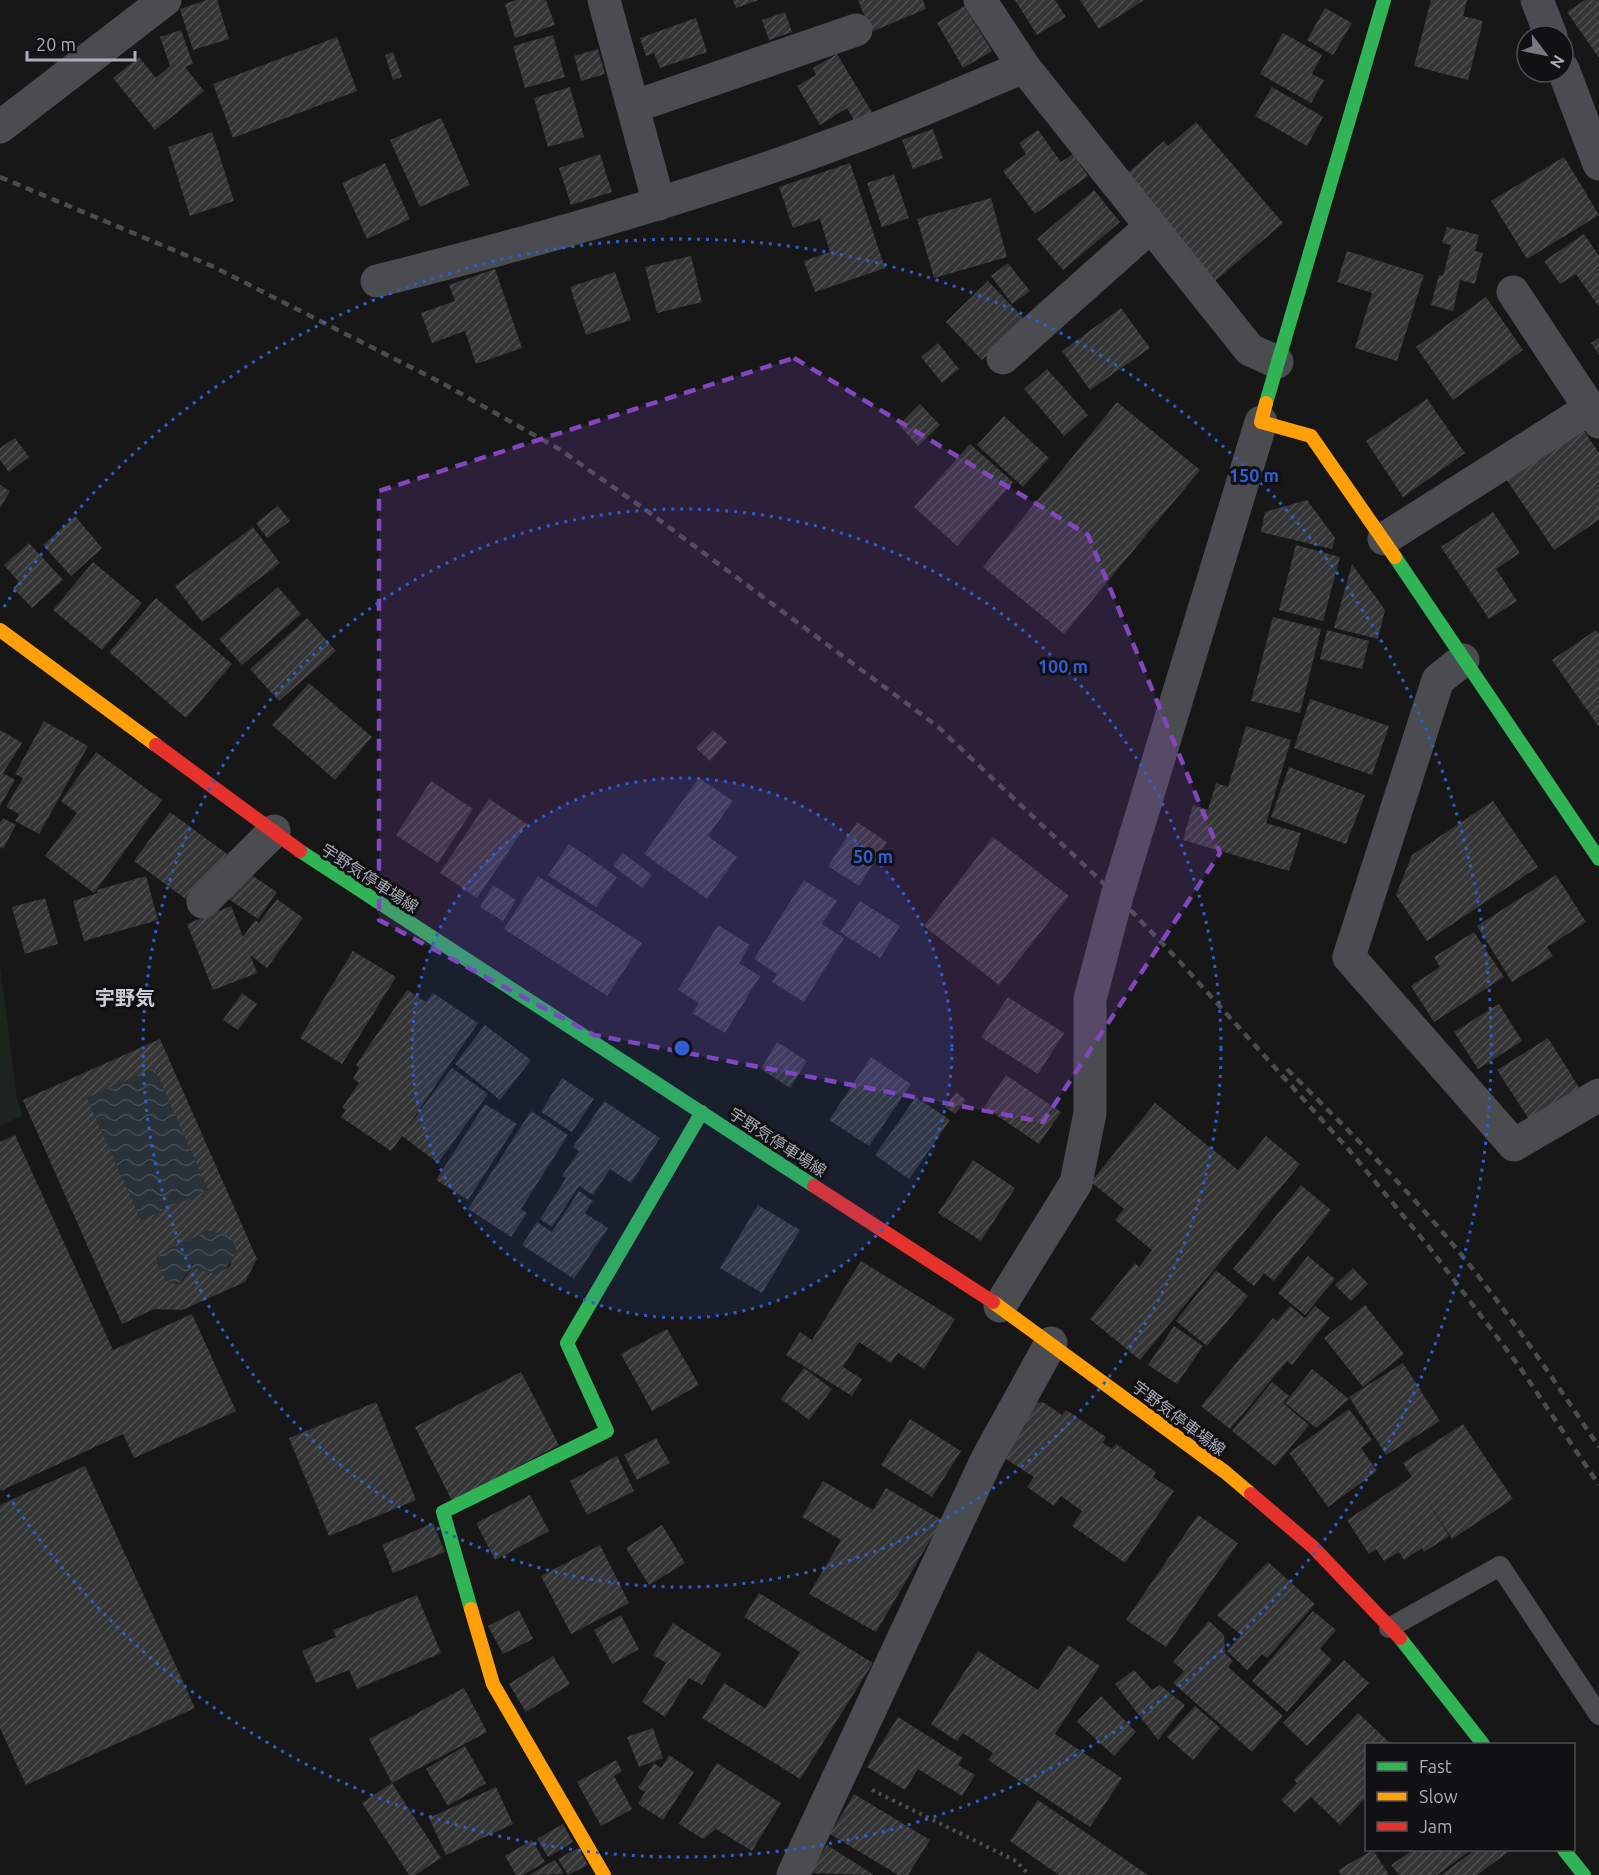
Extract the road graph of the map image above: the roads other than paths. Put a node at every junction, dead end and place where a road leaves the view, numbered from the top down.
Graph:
1 (165, 0) edge
2 (604, 0) edge
3 (980, 0) edge
4 (1384, 0) edge
5 (1537, 0) edge
6 (1546, 24) edge
7 (856, 30) dead end
8 (1023, 67) junction
9 (1569, 84) edge
10 (633, 107) junction
11 (0, 127) edge
12 (1599, 164) edge
13 (659, 204) junction
14 (1150, 227) junction
15 (377, 281) dead end
16 (1513, 292) dead end
17 (1003, 358) dead end
18 (1277, 362) junction
19 (1594, 415) edge
20 (1261, 422) junction
21 (1384, 539) junction
22 (0, 630) edge
23 (1463, 660) junction
24 (274, 831) junction
25 (1599, 860) edge
26 (203, 902) dead end
27 (1599, 1095) edge
28 (702, 1112) junction
29 (1000, 1306) junction
30 (1051, 1343) junction
31 (1389, 1628) junction
32 (1599, 1715) edge
33 (1482, 1743) edge
34 (1565, 1851) edge
35 (604, 1875) edge
36 (793, 1875) edge
37 (1584, 1875) edge

1 - 11 street
2 - 10 street
3 - 8 street
4 - 18 street
5 - 6 street
7 - 10 street
8 - 13 street
8 - 14 street
9 - 12 street
10 - 13 street
13 - 15 street
14 - 17 street
14 - 18 street
16 - 19 street
18 - 20 street
19 - 21 street
20 - 21 street
20 - 29 street
21 - 23 street
22 - 24 street, 宇野気停車場線
23 - 25 street
23 - 27 street
24 - 26 street
24 - 28 street, 宇野気停車場線
28 - 29 street, 宇野気停車場線
28 - 35 street
29 - 30 street, 宇野気停車場線
30 - 31 street, 宇野気停車場線
30 - 36 street
31 - 32 lane
31 - 33 street, 宇野気停車場線
34 - 37 street

